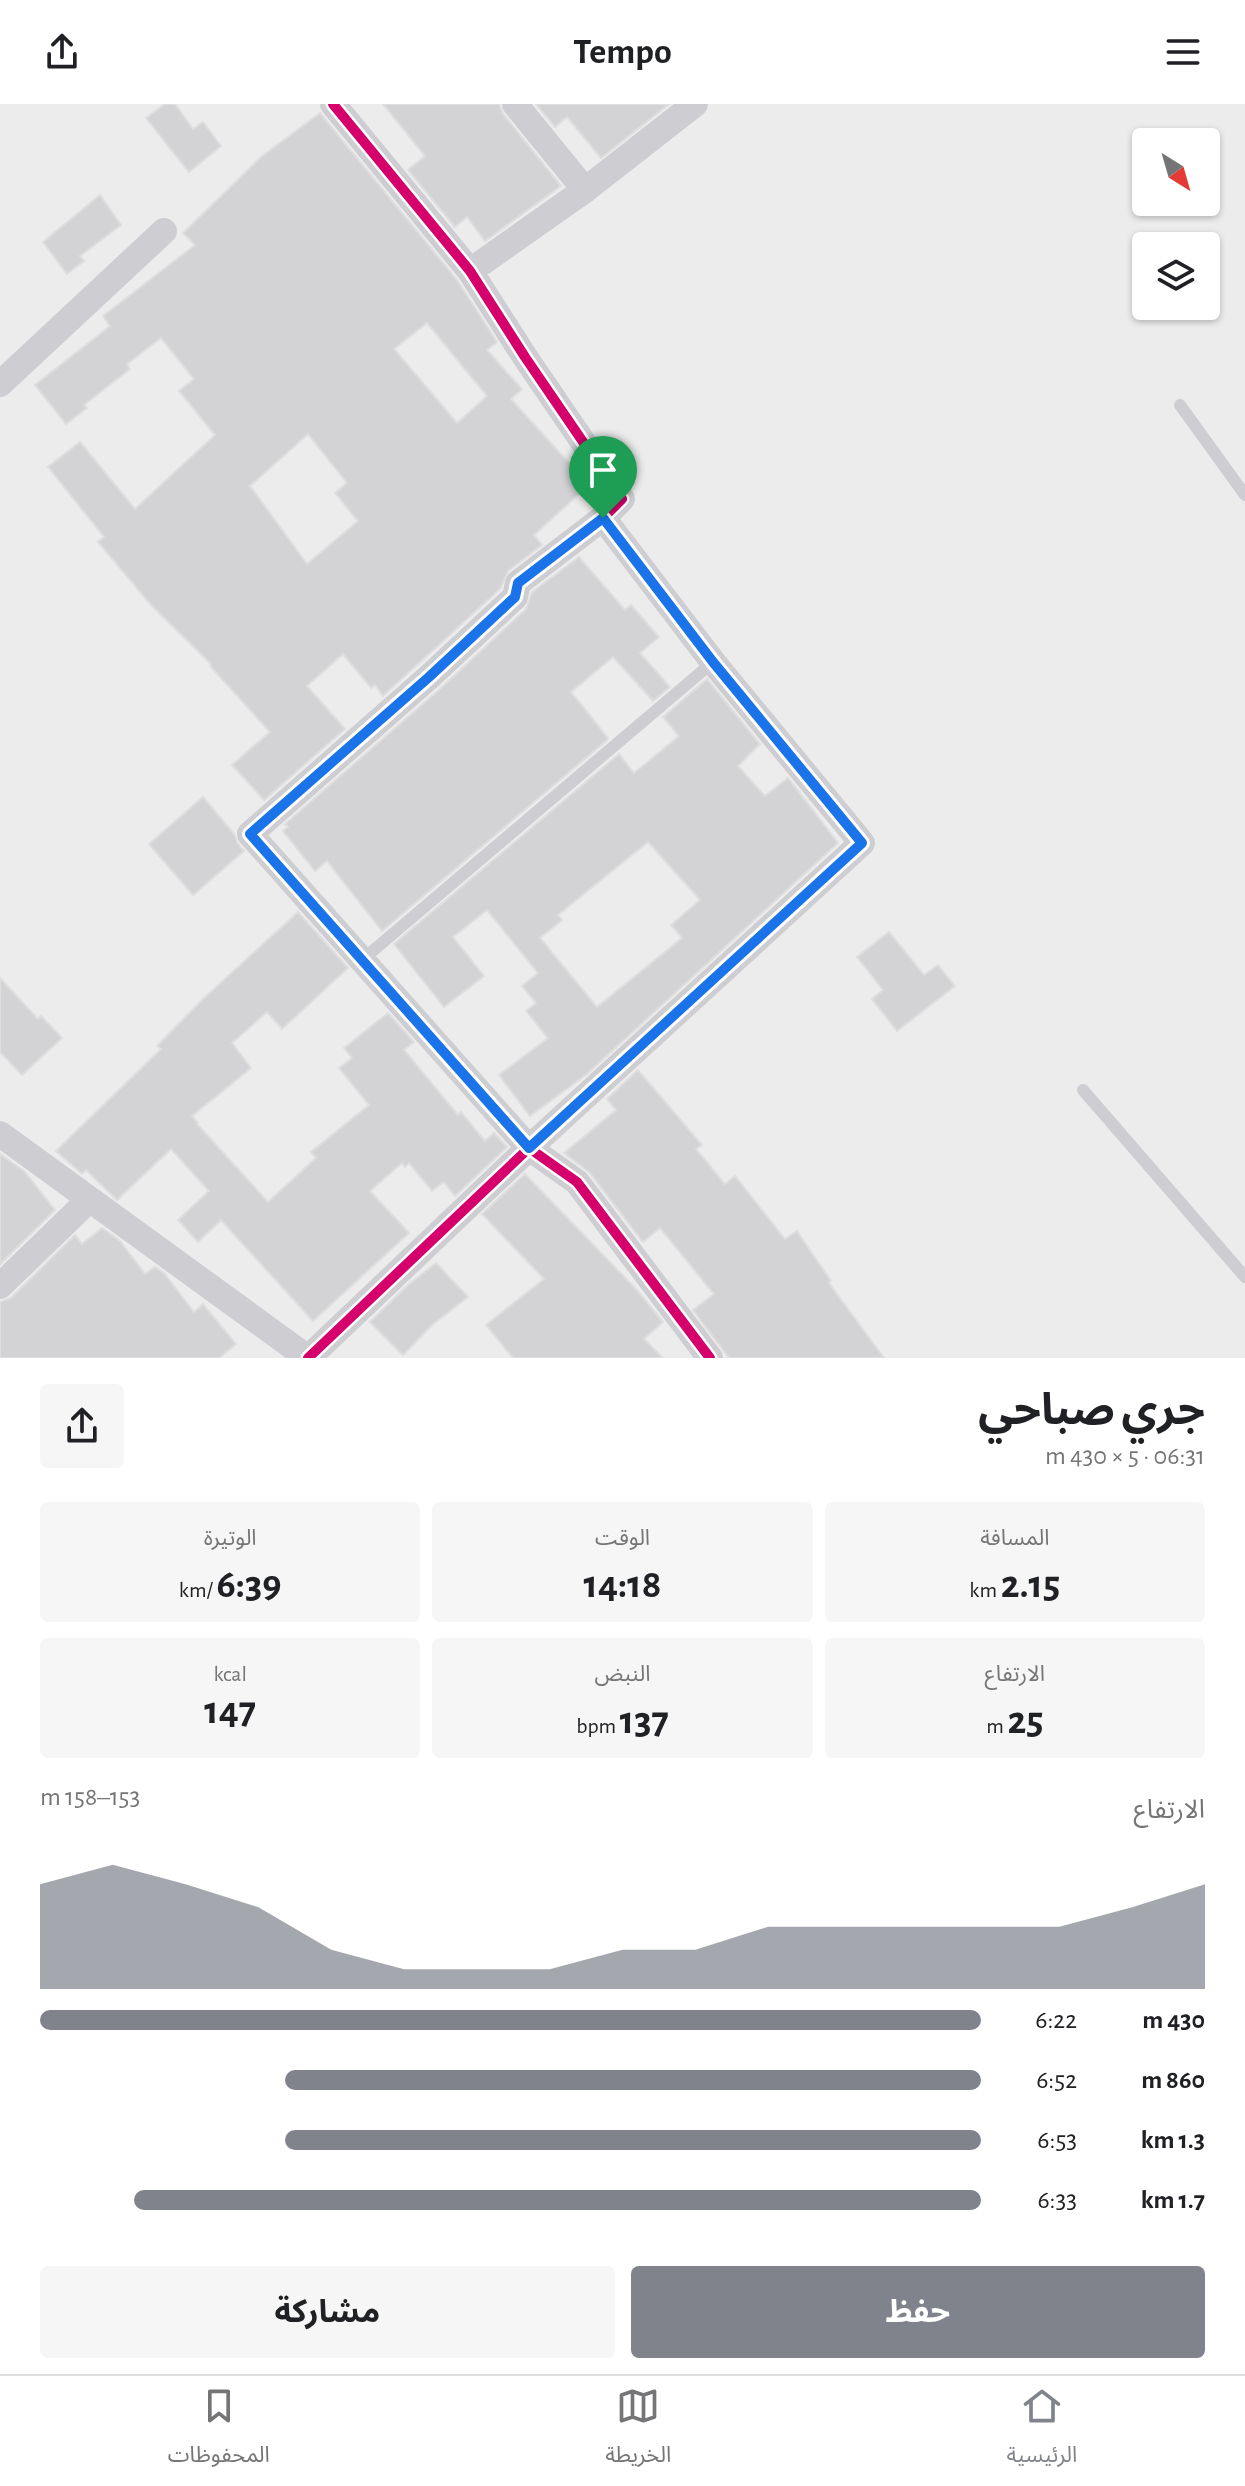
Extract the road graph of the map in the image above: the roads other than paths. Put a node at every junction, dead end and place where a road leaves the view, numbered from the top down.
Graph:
1 (333, 104) edge
2 (515, 104) edge
3 (695, 104) edge
4 (585, 190) junction
5 (164, 231) dead end
6 (470, 271) junction
7 (0, 384) edge
8 (1180, 405) dead end
9 (1245, 495) edge
10 (603, 518) junction
11 (713, 662) junction
12 (362, 961) junction
13 (1083, 1090) dead end
14 (0, 1134) edge
15 (529, 1148) junction
16 (89, 1200) junction
17 (1245, 1277) edge
18 (0, 1286) edge
19 (308, 1358) edge
20 (710, 1358) edge

1 - 6 street
2 - 4 street
3 - 4 street
4 - 6 street
5 - 7 street
6 - 10 street
8 - 9 lane
10 - 11 street
10 - 12 street
11 - 12 lane
11 - 15 street
12 - 15 street
13 - 17 lane
14 - 16 street
15 - 19 street
15 - 20 street
16 - 18 street
16 - 19 street

